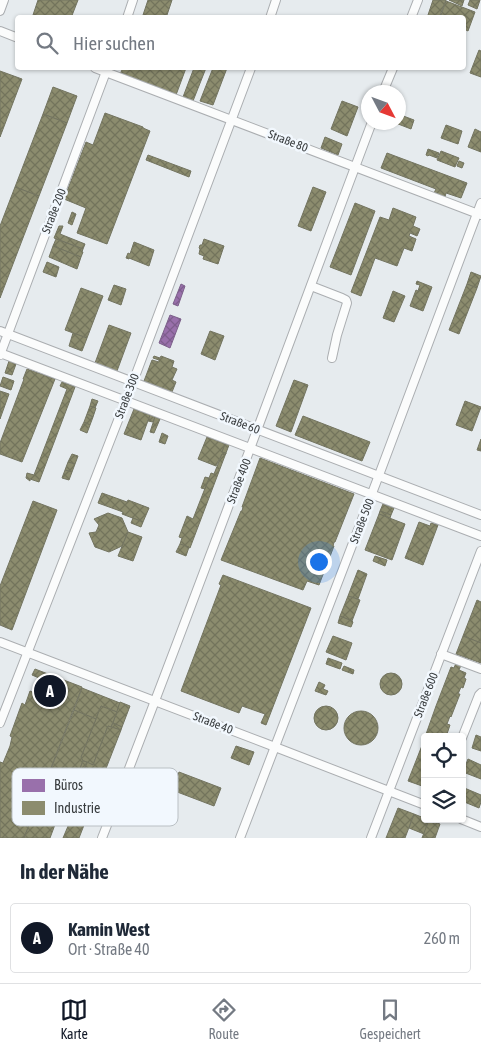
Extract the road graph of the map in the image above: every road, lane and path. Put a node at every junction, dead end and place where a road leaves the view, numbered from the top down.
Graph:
1 (4, 0) edge
2 (133, 0) edge
3 (276, 0) edge
4 (418, 0) edge
5 (0, 11) edge
6 (128, 15) edge
7 (271, 15) edge
8 (412, 15) edge
9 (0, 31) edge
10 (15, 37) edge
11 (107, 70) edge
12 (250, 70) edge
13 (392, 70) edge
14 (386, 85) edge
15 (232, 120) junction
16 (369, 130) edge
17 (355, 167) junction
18 (481, 203) edge
19 (479, 214) edge
20 (311, 286) junction
21 (4, 333) edge
22 (0, 353) edge
23 (332, 358) dead end
24 (133, 382) junction
25 (125, 400) junction
26 (258, 430) junction
27 (251, 448) junction
28 (379, 476) junction
29 (372, 494) junction
30 (481, 515) edge
31 (481, 536) edge
32 (481, 551) edge
33 (0, 642) edge
34 (28, 652) junction
35 (441, 654) junction
36 (481, 669) edge
37 (481, 693) edge
38 (156, 701) junction
39 (0, 723) edge
40 (464, 733) edge
41 (275, 746) junction
42 (130, 768) edge
43 (388, 791) junction
44 (421, 803) edge
45 (466, 821) edge
46 (107, 826) edge
47 (481, 827) edge
48 (102, 838) edge
49 (240, 838) edge
50 (370, 838) edge

1 - 5 street
2 - 6 street
3 - 7 street
4 - 8 street
9 - 10 street
11 - 15 street, Straße 80
11 - 21 street, Straße 200
12 - 15 street, Straße 300
13 - 14 street
15 - 17 street, Straße 80
15 - 24 street, Straße 300
16 - 17 street, Straße 400
17 - 19 street, Straße 80
17 - 20 street, Straße 400
18 - 19 street, Straße 500
19 - 28 street, Straße 500
20 - 23 street
20 - 26 street, Straße 400
21 - 22 street, Straße 200
21 - 24 street, Straße 60
22 - 25 street
24 - 25 street, Straße 300
24 - 26 street, Straße 60
25 - 27 street
25 - 34 street, Straße 300
26 - 27 street, Straße 400
26 - 28 street, Straße 60
27 - 29 street
27 - 38 street, Straße 400
28 - 29 street, Straße 500
28 - 30 street, Straße 60
29 - 31 street
29 - 41 street, Straße 500
32 - 35 street, Straße 600
33 - 34 street, Straße 40
34 - 38 street, Straße 40
34 - 39 street, Straße 300
35 - 36 street
35 - 43 street, Straße 600
37 - 40 street
38 - 41 street, Straße 40
38 - 42 street, Straße 400
41 - 43 street, Straße 40
41 - 49 street, Straße 500
43 - 44 street, Straße 40
43 - 50 street, Straße 600
45 - 47 street
46 - 48 street, Straße 400

